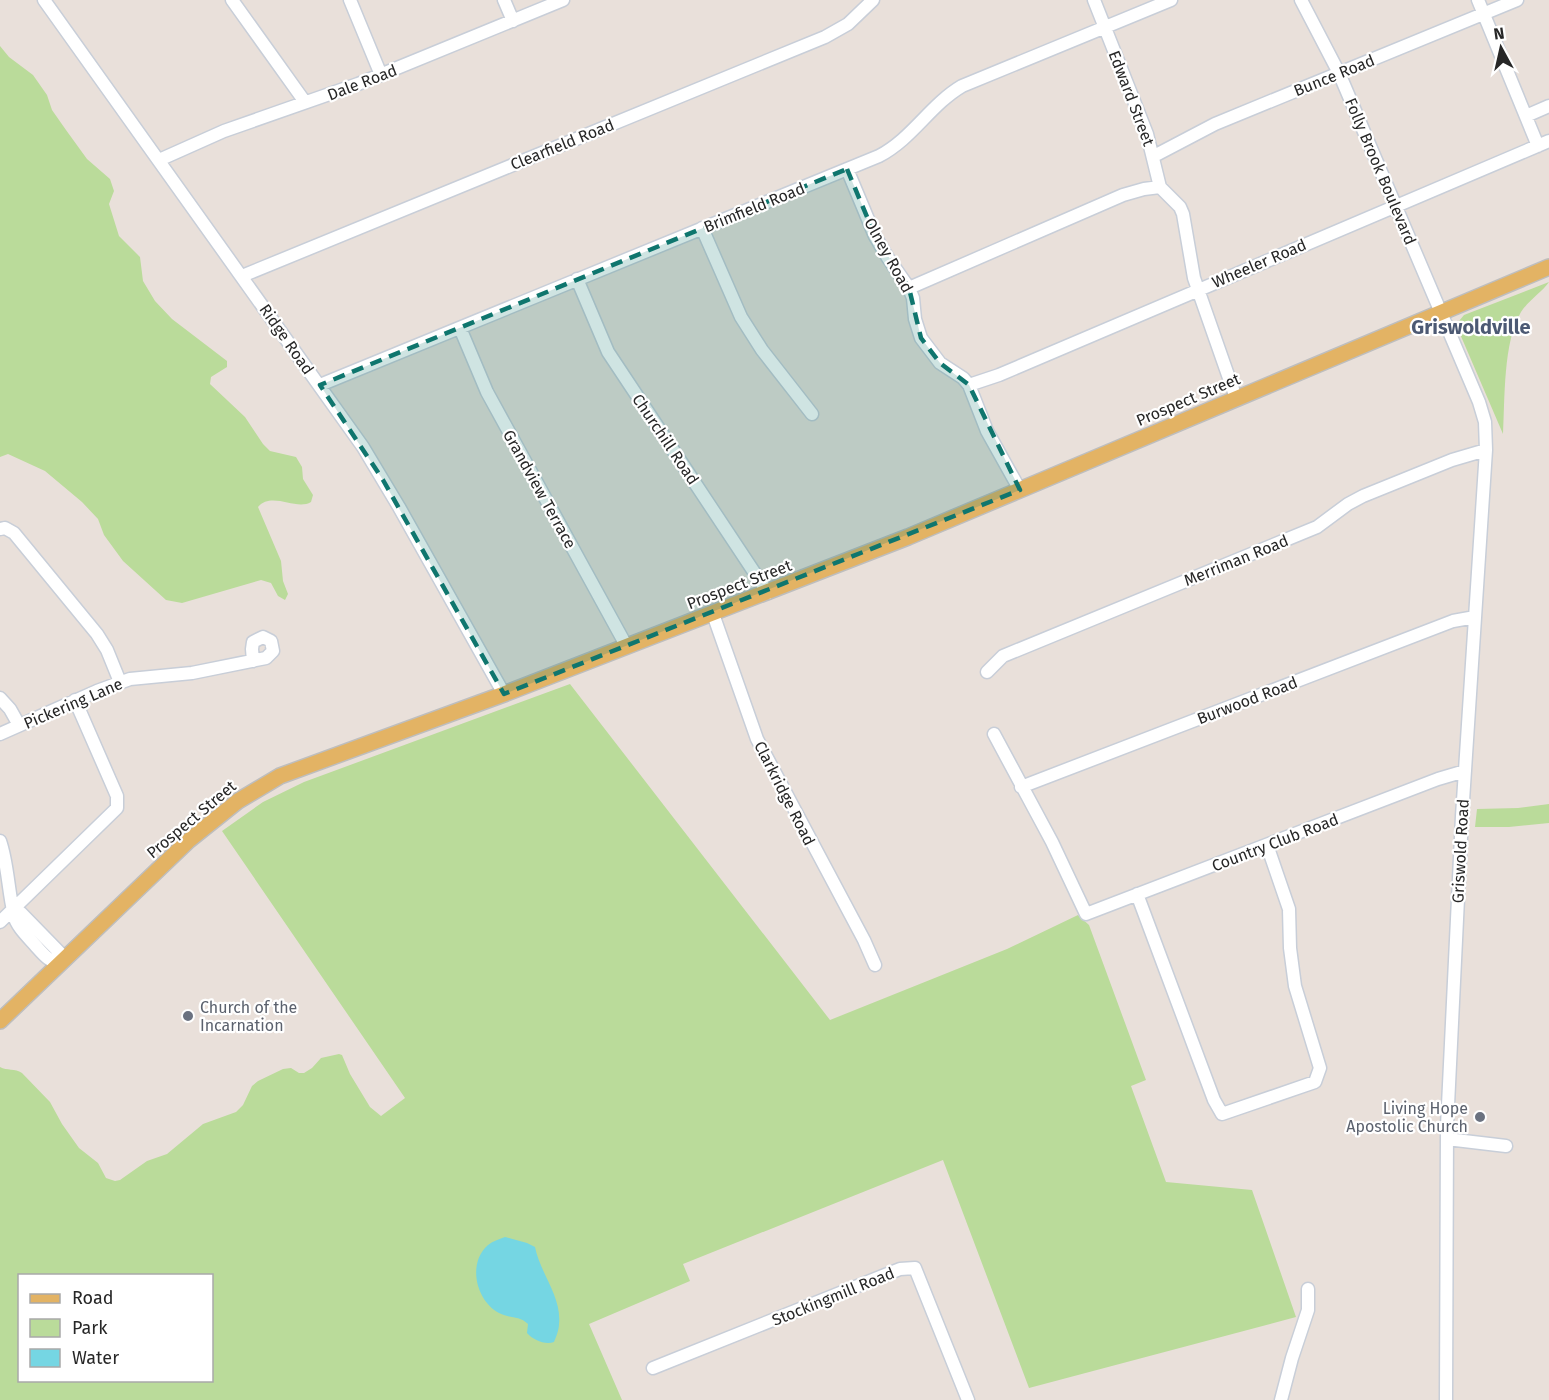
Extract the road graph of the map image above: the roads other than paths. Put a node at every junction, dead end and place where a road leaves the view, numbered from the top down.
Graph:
1 (44, 0) edge
2 (232, 0) edge
3 (350, 0) edge
4 (504, 0) edge
5 (563, 0) edge
6 (873, 0) edge
7 (1094, 0) edge
8 (1171, 0) edge
9 (1301, 0) edge
10 (1478, 0) edge
11 (1517, 0) edge
12 (1484, 14) junction
13 (513, 21) junction
14 (1105, 27) junction
15 (1339, 73) junction
16 (381, 75) junction
17 (305, 102) junction
18 (1549, 106) edge
19 (1526, 116) junction
20 (1544, 143) edge
21 (1154, 156) junction
22 (159, 160) junction
23 (847, 169) junction
24 (1160, 188) junction
25 (1396, 205) junction
26 (702, 228) junction
27 (1549, 267) edge
28 (242, 276) junction
29 (577, 279) junction
30 (909, 288) junction
31 (1198, 289) junction
32 (1441, 312) junction
33 (460, 328) junction
34 (320, 385) junction
35 (969, 385) junction
36 (1236, 398) junction
37 (812, 414) dead end
38 (1486, 450) junction
39 (1020, 490) junction
40 (0, 529) edge
41 (768, 592) junction
42 (713, 614) junction
43 (1475, 617) junction
44 (627, 647) junction
45 (253, 661) dead end
46 (987, 672) dead end
47 (120, 682) junction
48 (504, 694) junction
49 (0, 698) edge
50 (75, 700) junction
51 (19, 725) junction
52 (0, 734) edge
53 (994, 735) dead end
54 (1465, 771) junction
55 (1021, 787) junction
56 (0, 841) edge
57 (1267, 845) junction
58 (1137, 894) junction
59 (14, 909) junction
60 (0, 922) edge
61 (61, 964) junction
62 (875, 964) dead end
63 (0, 1021) edge
64 (1447, 1139) junction
65 (1506, 1146) dead end
66 (1308, 1289) dead end
67 (653, 1368) dead end
68 (968, 1400) edge
69 (1281, 1400) edge
70 (1446, 1400) edge

1 - 22 street, Ridge Road
2 - 17 street
3 - 16 street
4 - 13 street
5 - 13 street, Dale Road
6 - 28 street, Clearfield Road
7 - 14 street, Edward Street
8 - 14 street, Brimfield Road
9 - 15 street, Folly Brook Boulevard
10 - 12 street
11 - 12 street, Bunce Road
12 - 15 street, Bunce Road
12 - 19 street
13 - 16 street, Dale Road
14 - 21 street, Edward Street
14 - 23 street, Brimfield Road
15 - 21 street, Bunce Road
15 - 25 street, Folly Brook Boulevard
16 - 17 street, Dale Road
17 - 22 street, Dale Road
18 - 19 street
19 - 20 street
20 - 25 street, Wheeler Road
21 - 24 street, Edward Street
22 - 28 street, Ridge Road
23 - 26 street, Brimfield Road
23 - 30 street, Olney Road
24 - 30 street
24 - 31 street
25 - 31 street, Wheeler Road
25 - 32 street, Folly Brook Boulevard
26 - 29 street, Brimfield Road
26 - 37 street
27 - 32 main road, Prospect Street
28 - 34 street, Ridge Road
29 - 33 street, Brimfield Road
29 - 41 street, Churchill Road
30 - 35 street, Olney Road
31 - 35 street, Wheeler Road
31 - 36 street
32 - 36 main road, Prospect Street
32 - 38 street, Griswold Road
33 - 34 street, Brimfield Road
33 - 44 street, Grandview Terrace
34 - 48 street, Ridge Road
35 - 39 street
36 - 39 main road, Prospect Street
38 - 43 street, Griswold Road
38 - 46 street, Merriman Road
39 - 41 main road, Prospect Street
40 - 47 street
41 - 42 main road, Prospect Street
42 - 44 main road, Prospect Street
42 - 62 street, Clarkridge Road
43 - 54 street, Griswold Road
43 - 55 street, Burwood Road
44 - 48 main road, Prospect Street
45 - 47 street, Pickering Lane
47 - 50 street, Pickering Lane
48 - 61 main road, Prospect Street
49 - 51 street
50 - 51 street, Pickering Lane
50 - 59 street
51 - 52 street, Pickering Lane
53 - 55 street
54 - 57 street, Country Club Road
54 - 64 street, Griswold Road
55 - 58 street, Country Club Road
56 - 59 street
57 - 58 street, Country Club Road
57 - 58 street
59 - 60 street
59 - 61 street
61 - 63 main road, Prospect Street
64 - 65 street
64 - 70 street, Griswold Road
66 - 69 street
67 - 68 street, Stockingmill Road

